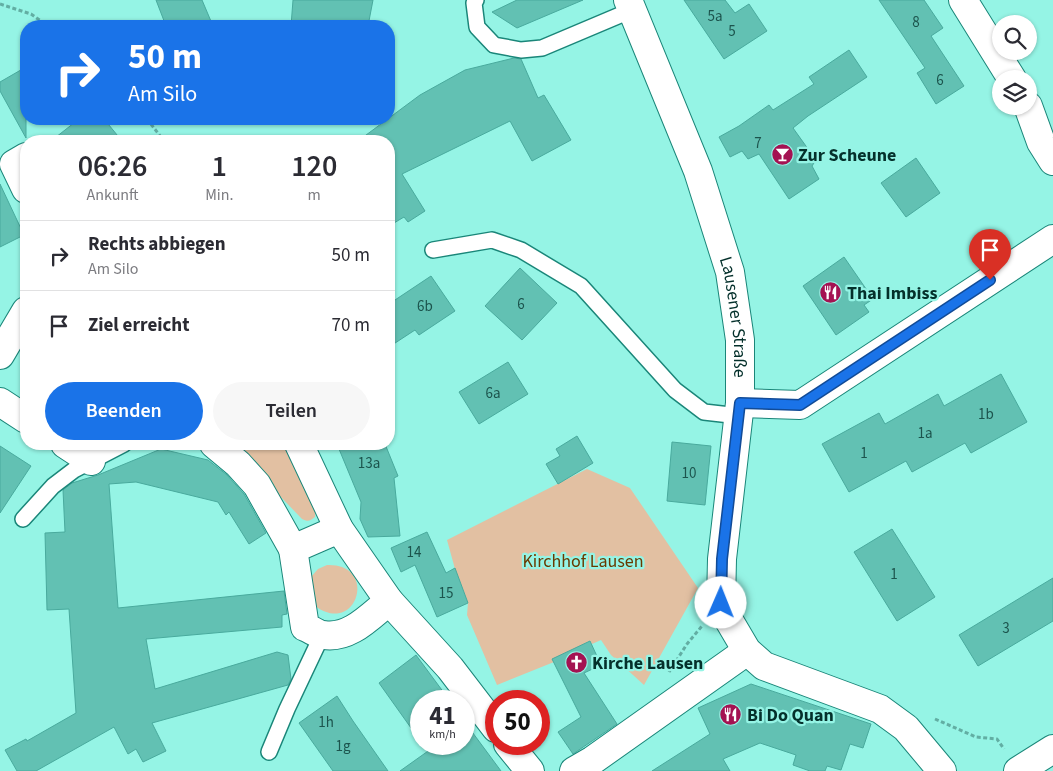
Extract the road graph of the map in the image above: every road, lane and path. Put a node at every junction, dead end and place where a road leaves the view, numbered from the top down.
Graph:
1 (476, 0) edge
2 (963, 0) edge
3 (0, 4) edge
4 (630, 5) edge
5 (38, 20) edge
6 (1006, 70) edge
7 (1032, 115) edge
8 (152, 125) edge
9 (159, 135) edge
10 (20, 160) edge
11 (1053, 161) edge
12 (20, 176) edge
13 (1053, 239) edge
14 (433, 250) dead end
15 (20, 321) edge
16 (0, 354) edge
17 (0, 402) edge
18 (739, 410) junction
19 (20, 415) edge
20 (74, 450) edge
21 (112, 450) edge
22 (221, 450) edge
23 (302, 450) edge
24 (91, 461) junction
25 (23, 519) dead end
26 (339, 529) junction
27 (293, 549) junction
28 (389, 601) junction
29 (322, 636) junction
30 (747, 651) junction
31 (485, 714) edge
32 (934, 718) dead end
33 (1053, 749) edge
34 (269, 752) dead end
35 (517, 755) edge
36 (530, 771) edge
37 (574, 771) edge
38 (942, 771) edge
39 (1018, 771) edge

1 - 4 lane
2 - 6 street
3 - 5 path
4 - 18 street, Lausener Straße
7 - 11 street
8 - 9 path
10 - 12 street
13 - 18 street
14 - 18 lane
15 - 16 street
17 - 19 street
18 - 30 street, Lausener Straße
20 - 24 street
21 - 24 lane
22 - 27 street
23 - 26 street
24 - 25 lane
26 - 27 street
26 - 28 street
27 - 29 street
28 - 29 street
28 - 31 street
29 - 34 lane
30 - 37 street
30 - 38 street, Lausener Straße
32 - 39 path
33 - 39 street
35 - 36 street

